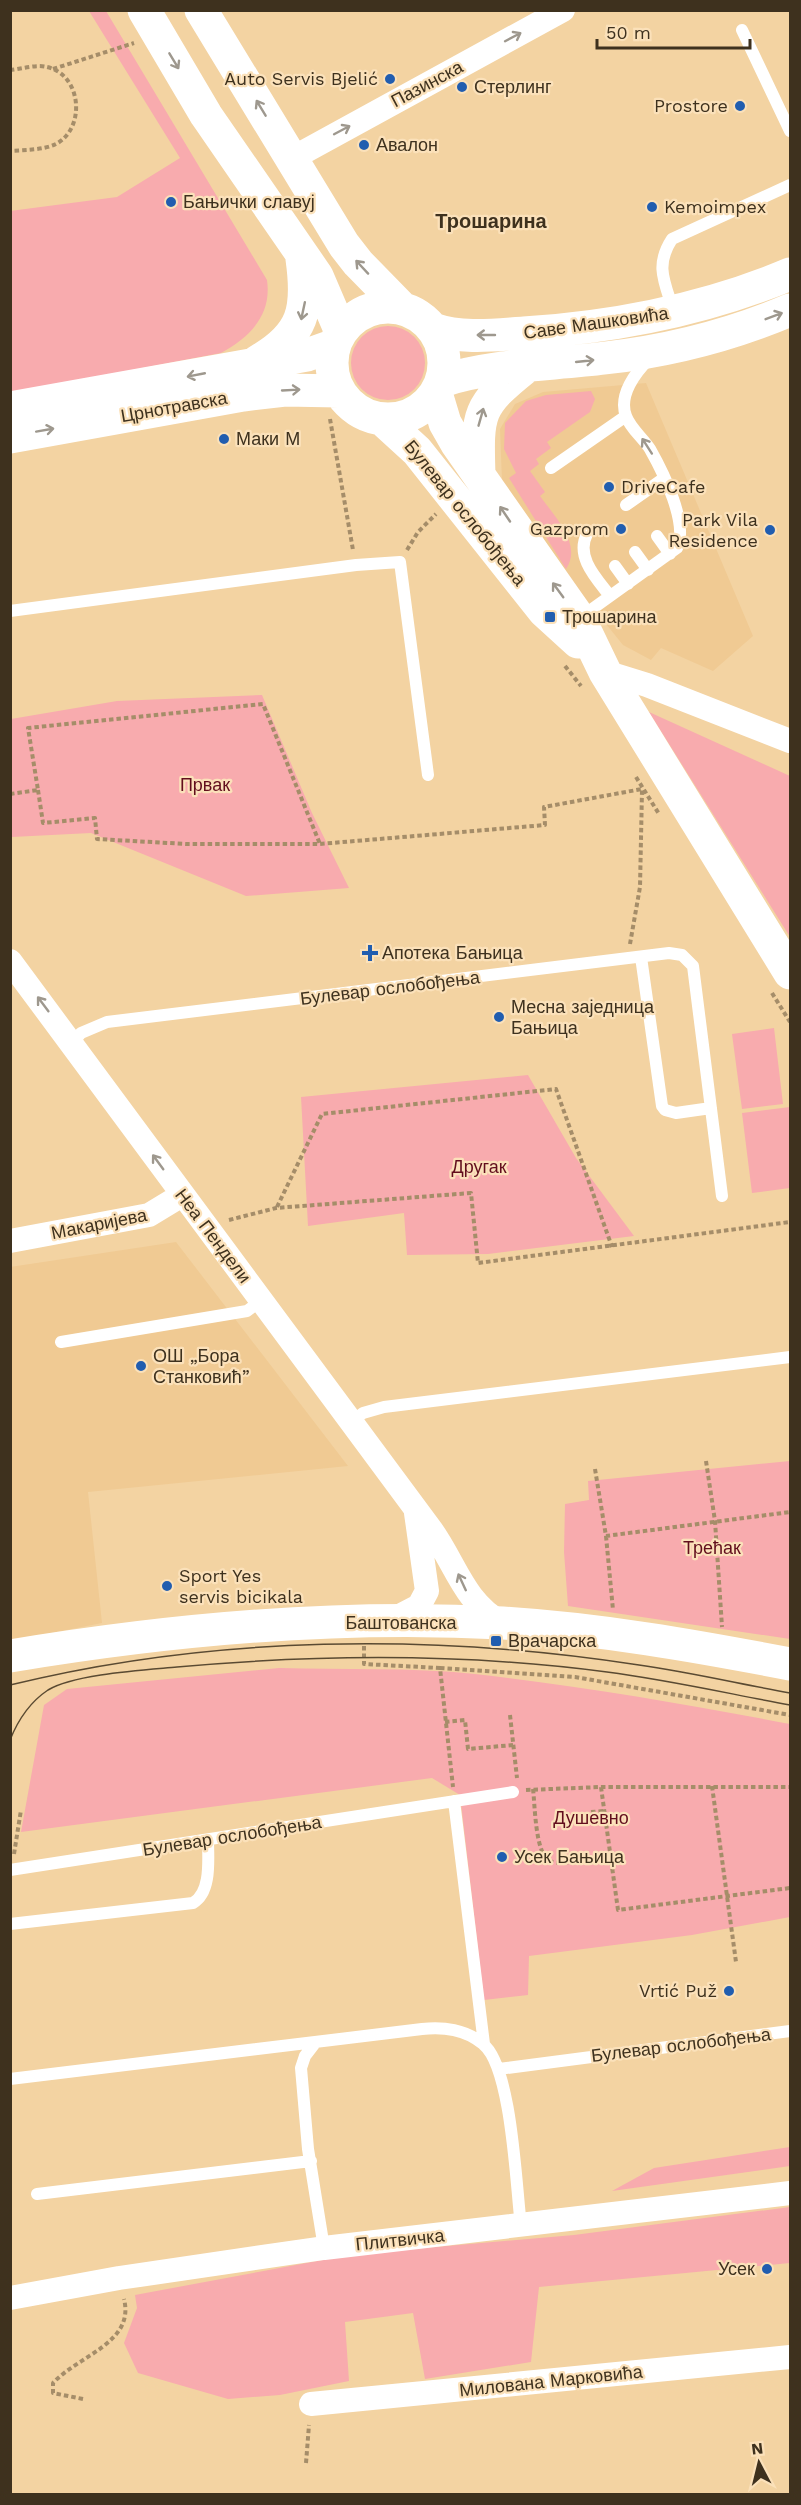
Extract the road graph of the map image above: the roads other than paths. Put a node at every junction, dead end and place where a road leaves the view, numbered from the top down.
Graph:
1 (201, 10) edge
2 (564, 10) edge
3 (142, 26) edge
4 (742, 30) dead end
5 (790, 131) edge
6 (291, 159) junction
7 (790, 185) edge
8 (302, 253) junction
9 (790, 274) edge
10 (403, 309) junction
11 (790, 310) edge
12 (675, 313) junction
13 (433, 329) junction
14 (338, 338) junction
15 (659, 350) junction
16 (254, 364) junction
17 (526, 367) junction
18 (439, 387) junction
19 (335, 405) junction
20 (10, 408) edge
21 (626, 416) junction
22 (382, 419) junction
23 (10, 437) edge
24 (551, 468) dead end
25 (479, 475) junction
26 (663, 479) junction
27 (632, 506) dead end
28 (587, 534) dead end
29 (657, 536) dead end
30 (635, 552) dead end
31 (670, 554) junction
32 (615, 566) dead end
33 (648, 570) junction
34 (628, 584) junction
35 (610, 596) junction
36 (10, 611) edge
37 (579, 618) junction
38 (601, 665) junction
39 (790, 741) edge
40 (428, 775) dead end
41 (641, 957) junction
42 (10, 961) edge
43 (790, 974) edge
44 (73, 1042) junction
45 (711, 1108) junction
46 (182, 1195) junction
47 (722, 1196) dead end
48 (10, 1241) edge
49 (257, 1295) junction
50 (60, 1342) dead end
51 (790, 1357) edge
52 (351, 1422) junction
53 (416, 1511) junction
54 (373, 1622) junction
55 (502, 1623) junction
56 (10, 1656) edge
57 (790, 1664) edge
58 (516, 1791) road end
59 (454, 1801) junction
60 (208, 1840) junction
61 (11, 1870) edge
62 (10, 1924) edge
63 (790, 2031) edge
64 (315, 2043) junction
65 (484, 2044) junction
66 (499, 2069) junction
67 (10, 2079) edge
68 (311, 2162) junction
69 (790, 2193) edge
70 (37, 2194) dead end
71 (521, 2226) junction
72 (324, 2248) junction
73 (10, 2298) edge
74 (790, 2357) edge
75 (312, 2404) road end

6 -> 1 main road
6 -> 2 street, Пазинска
3 -> 8 main road
4 - 5 lane
10 -> 6 main road
7 - 12 lane
8 - 14 main road
8 -> 16 main road
9 - 12 main road, Саве Машковића
10 - 13 main road
10 - 14 main road
15 -> 11 main road, Саве Машковића
12 -> 13 main road, Саве Машковића
13 - 18 main road
14 - 16 main road, Црнотравска
14 - 19 main road
17 -> 15 main road, Саве Машковића
15 - 21 lane
16 -> 20 main road, Црнотравска
17 - 18 main road, Саве Машковића
25 -> 17 main road
18 - 22 main road
18 - 25 main road, Булевар ослобођења
19 - 22 main road
23 -> 19 main road, Црнотравска
21 - 24 lane
26 -> 21 lane
22 - 38 main road, Булевар ослобођења
37 -> 25 main road, Булевар ослобођења
26 - 27 lane
26 - 31 lane
28 - 35 lane
29 - 31 lane
30 - 33 lane
31 - 33 lane
32 - 34 lane
33 - 34 lane
34 - 35 lane
35 - 37 lane
36 - 40 lane
37 - 38 main road, Булевар ослобођења
38 - 39 street
38 - 43 main road, Булевар ослобођења
41 - 44 lane, Булевар ослобођења
41 - 45 lane, Булевар ослобођења
41 - 45 lane
44 -> 42 street, Неа Пендели
46 -> 44 street, Неа Пендели
45 - 47 lane, Булевар ослобођења
46 - 48 street, Макаријева
46 - 49 street, Неа Пендели
49 - 50 lane
49 - 52 street, Неа Пендели
51 - 52 lane
52 - 53 street, Неа Пендели
53 - 54 street, Неа Пендели
55 -> 53 street, Неа Пендели
54 - 55 main road, Баштованска
54 - 56 main road, Баштованска
55 - 57 main road, Баштованска
58 - 59 lane, Булевар ослобођења
59 - 60 lane, Булевар ослобођења
59 - 65 lane
60 - 61 lane, Булевар ослобођења
60 - 62 lane
63 - 66 lane, Булевар ослобођења
64 - 65 lane
64 - 67 lane
64 - 68 lane
65 - 66 lane
66 - 71 lane
68 - 70 lane
68 - 72 lane
69 - 71 street, Плитвичка
71 - 72 street, Плитвичка
72 - 73 street, Плитвичка
74 - 75 street, Милована Марковића

